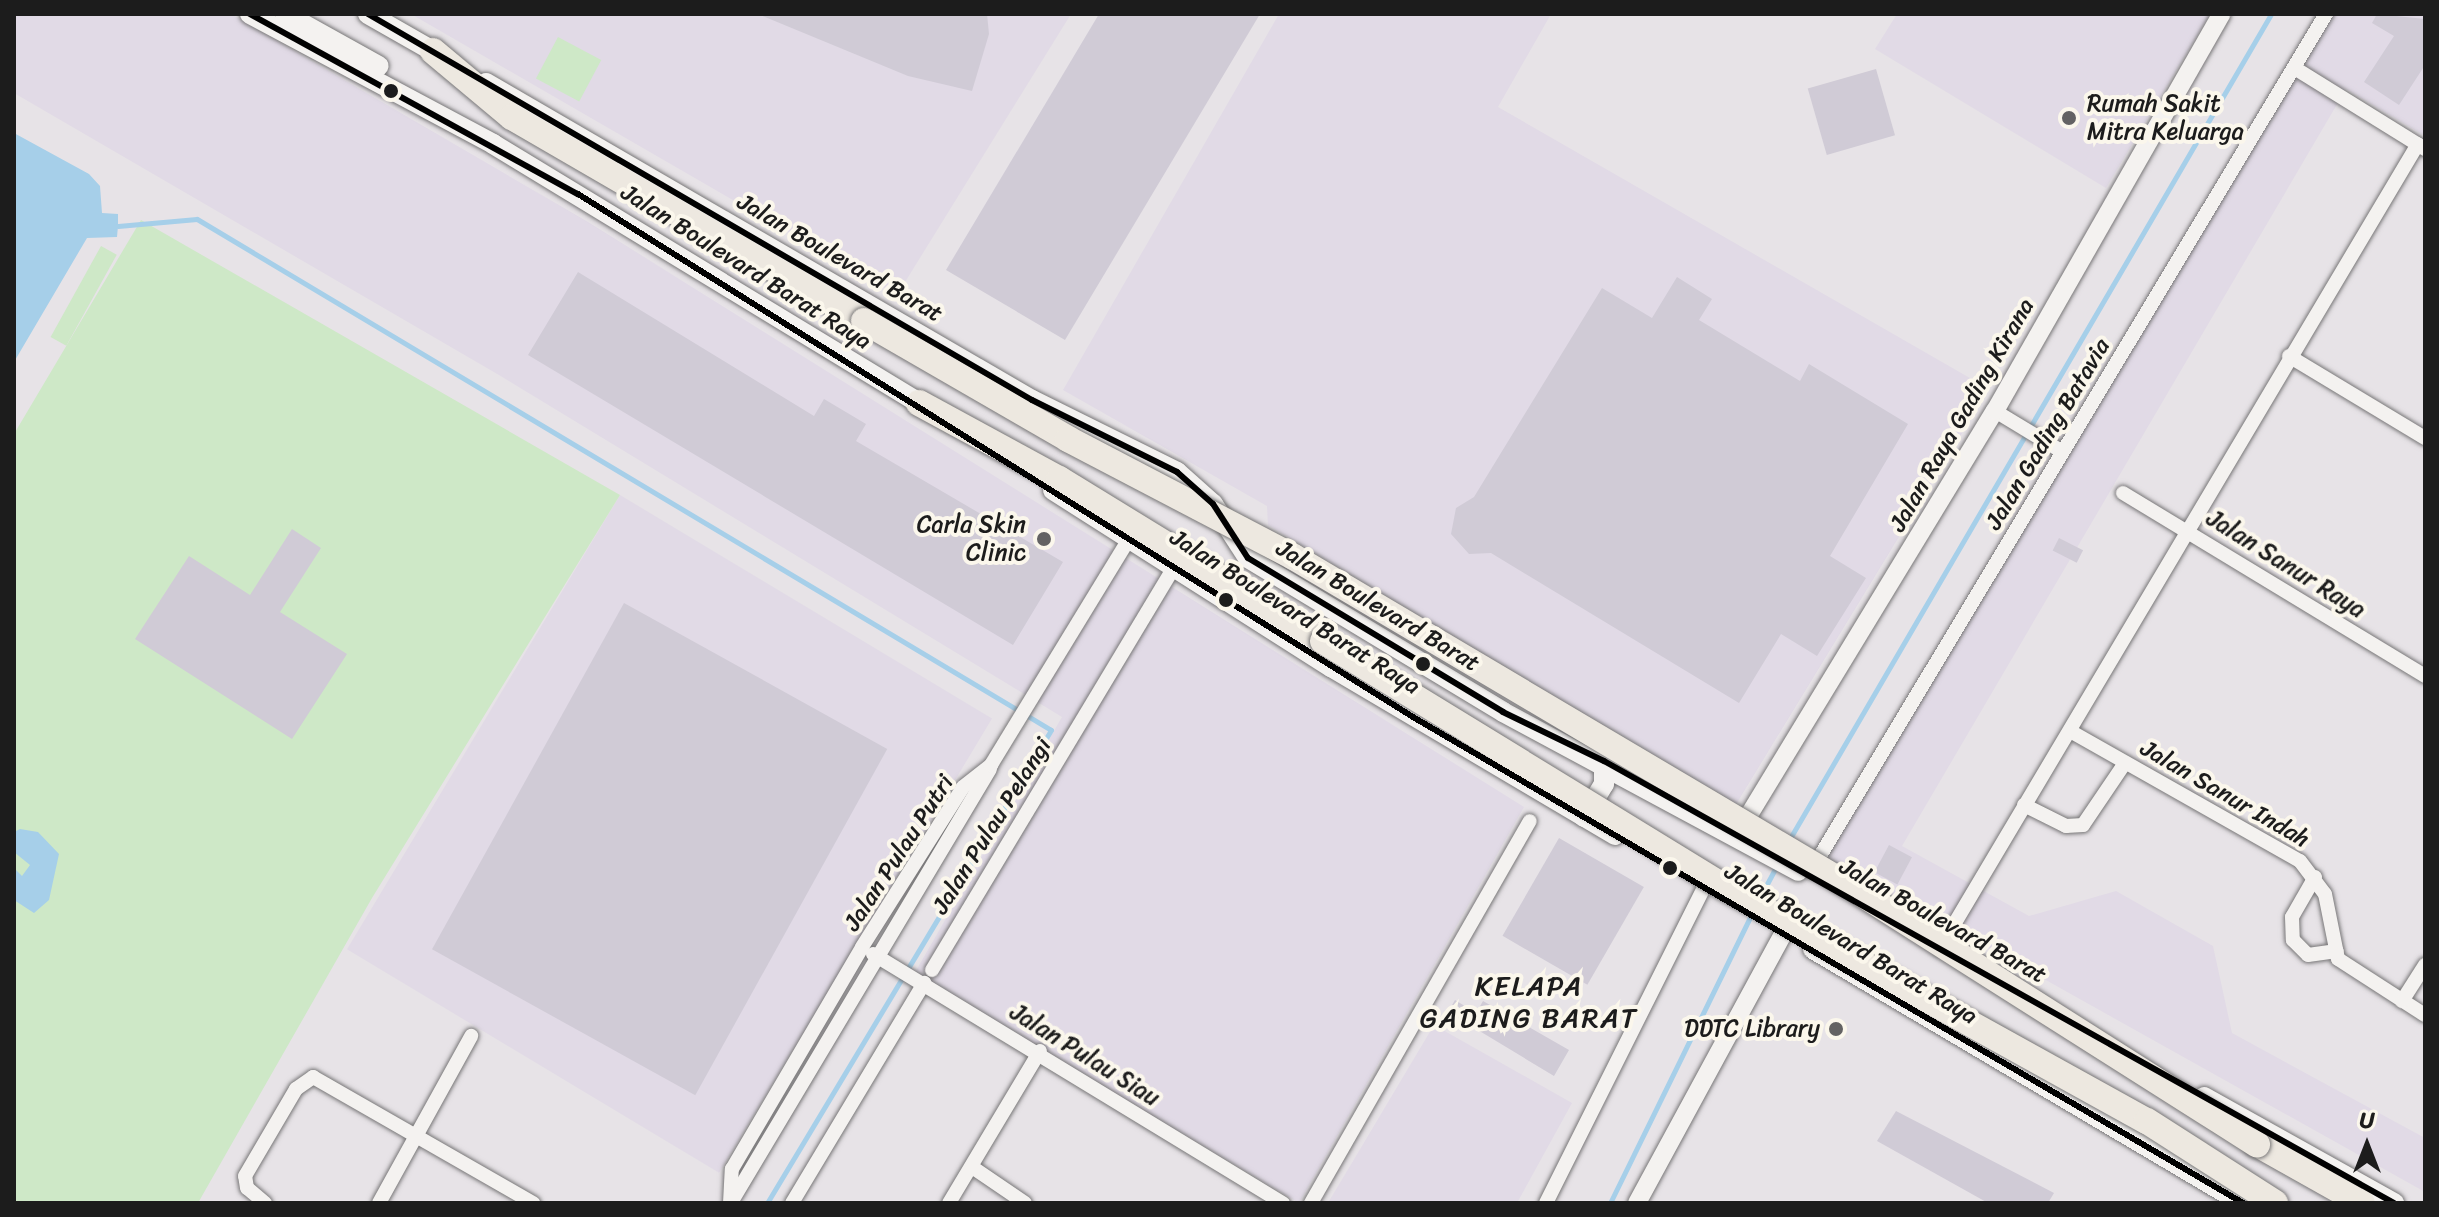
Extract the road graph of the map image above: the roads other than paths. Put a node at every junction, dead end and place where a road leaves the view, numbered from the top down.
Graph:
1 (250, 14) edge
2 (285, 14) edge
3 (368, 14) edge
4 (2221, 14) edge
5 (2326, 14) edge
6 (433, 51) junction
7 (2296, 69) junction
8 (459, 125) junction
9 (2421, 146) edge
10 (2289, 356) junction
11 (919, 403) junction
12 (1995, 411) junction
13 (2425, 438) edge
14 (2055, 447) junction
15 (2123, 493) dead end
16 (2188, 529) junction
17 (1129, 539) junction
18 (1174, 567) junction
19 (2425, 676) edge
20 (2070, 731) junction
21 (1604, 761) junction
22 (2125, 763) junction
23 (991, 765) junction
24 (2024, 805) junction
25 (1584, 817) junction
26 (1530, 821) dead end
27 (1742, 838) junction
28 (921, 851) junction
29 (937, 860) junction
30 (1800, 871) junction
31 (2315, 877) junction
32 (1704, 887) junction
33 (1780, 930) junction
34 (862, 947) junction
35 (1940, 948) junction
36 (2337, 951) junction
37 (882, 959) junction
38 (2425, 965) edge
39 (924, 977) junction
40 (2402, 1001) junction
41 (2425, 1015) edge
42 (471, 1036) dead end
43 (1040, 1051) junction
44 (770, 1106) junction
45 (786, 1114) junction
46 (413, 1136) junction
47 (972, 1167) junction
48 (265, 1203) edge
49 (379, 1203) edge
50 (533, 1203) edge
51 (730, 1203) edge
52 (792, 1203) edge
53 (949, 1203) edge
54 (1025, 1203) edge
55 (1283, 1203) edge
56 (1311, 1203) edge
57 (1546, 1203) edge
58 (1637, 1203) edge
59 (2243, 1203) edge
60 (2275, 1203) edge
61 (2362, 1203) edge
62 (2394, 1203) edge

1 - 8 main road
2 - 8 main road
3 - 6 main road, Jalan Boulevard Barat
4 - 12 street, Jalan Raya Gading Kirana
5 - 7 street, Jalan Gading Batavia
6 - 21 main road, Jalan Boulevard Barat
6 - 61 highway, bridge
7 - 9 street
7 - 14 street, Jalan Gading Batavia
8 - 11 main road, Jalan Boulevard Barat Raya
9 - 10 street
10 - 13 street
10 - 16 street
11 - 17 main road, Jalan Boulevard Barat Raya
11 - 60 highway, bridge
12 - 14 street
12 - 27 street, Jalan Raya Gading Kirana
14 - 30 street, Jalan Gading Batavia
15 - 16 street, Jalan Sanur Raya
16 - 19 street, Jalan Sanur Raya
16 - 20 street
17 - 18 main road, Jalan Boulevard Barat Raya
17 - 23 street, Jalan Pulau Putri
18 - 25 main road, Jalan Boulevard Barat Raya
18 - 39 street, Jalan Pulau Pelangi
20 - 22 street, Jalan Sanur Indah
20 - 24 street
21 - 25 main road
21 - 27 main road, Jalan Boulevard Barat
22 - 24 street
22 - 31 street, Jalan Sanur Indah
23 - 28 street, Jalan Pulau Putri
23 - 29 street
24 - 35 street
25 - 32 main road, Jalan Boulevard Barat Raya
26 - 56 street
27 - 30 main road, Jalan Boulevard Barat
28 - 29 street
28 - 34 street, Jalan Pulau Putri
29 - 37 street
30 - 35 main road, Jalan Boulevard Barat
31 - 36 street, Jalan Sanur Indah
31 - 36 street
32 - 33 main road, Jalan Boulevard Barat Raya
32 - 57 street
33 - 58 street
33 - 59 main road, Jalan Boulevard Barat Raya
34 - 37 street, Jalan Pulau Siau
34 - 44 street, Jalan Pulau Putri
35 - 62 main road, Jalan Boulevard Barat
36 - 40 street, Jalan Sanur Indah
37 - 39 street, Jalan Pulau Siau
37 - 45 street
38 - 40 street
39 - 43 street, Jalan Pulau Siau
39 - 52 street, Jalan Pulau Pelangi
40 - 41 street, Jalan Sanur Indah
42 - 46 street
43 - 47 street
43 - 55 street, Jalan Pulau Siau
44 - 45 street
44 - 51 street, Jalan Pulau Putri
45 - 51 street
46 - 48 street
46 - 49 street
46 - 50 street
47 - 53 street
47 - 54 street

